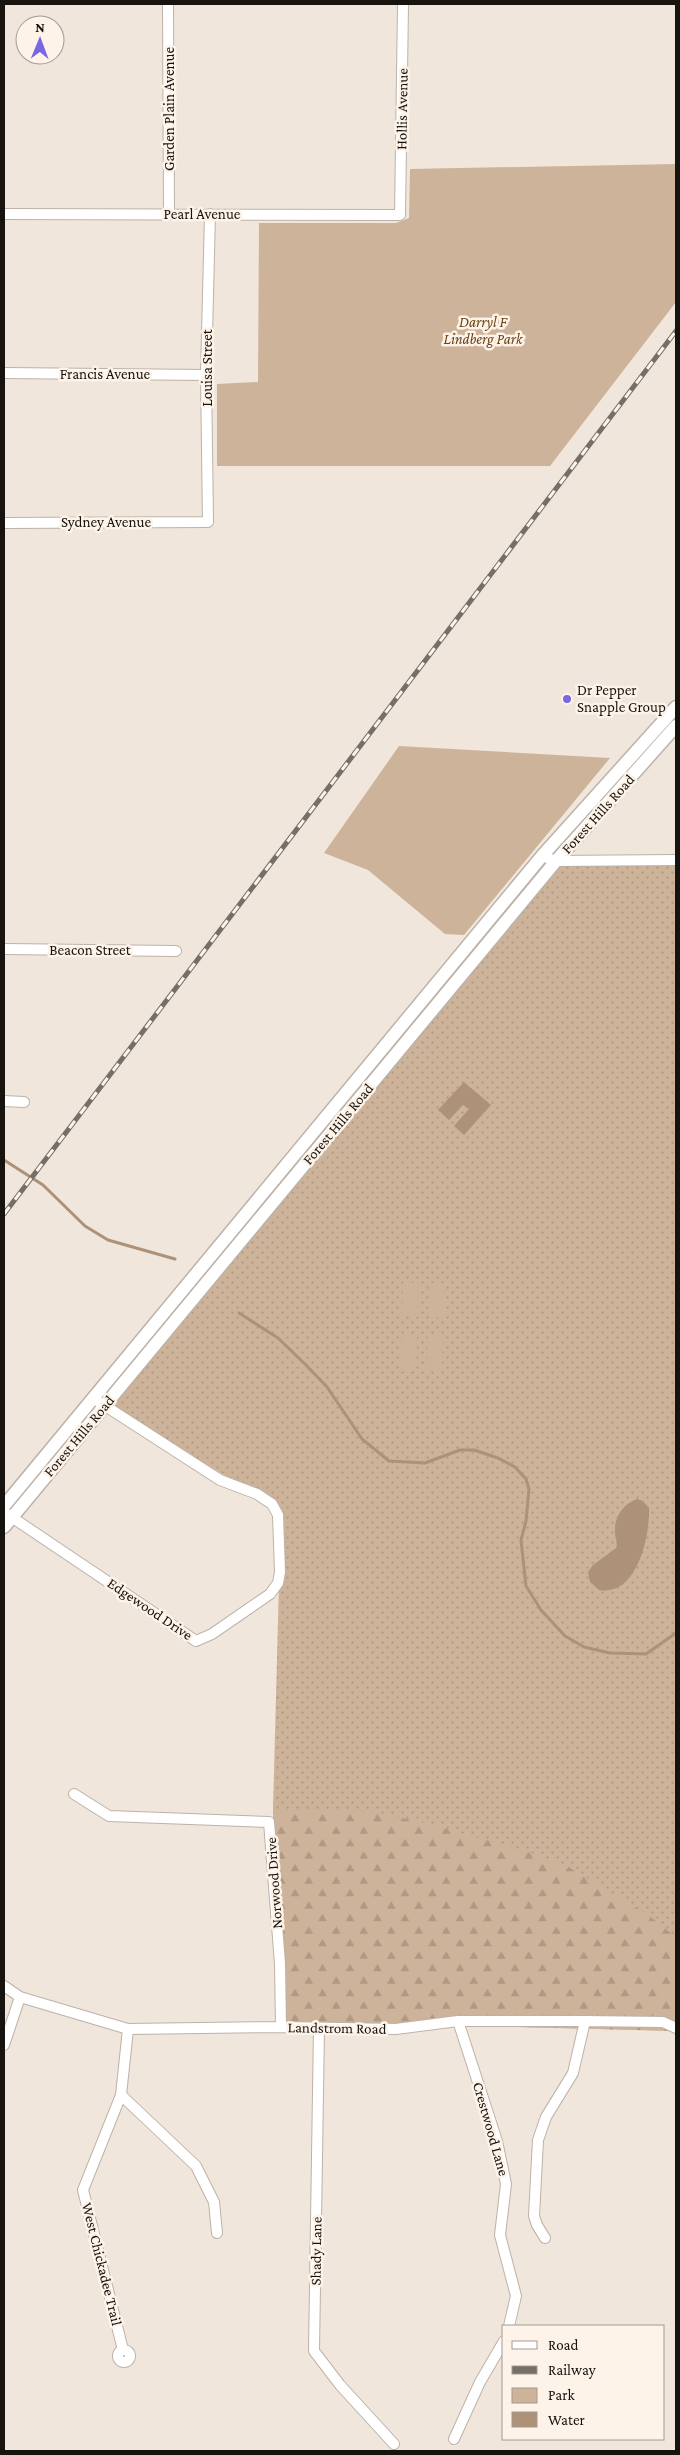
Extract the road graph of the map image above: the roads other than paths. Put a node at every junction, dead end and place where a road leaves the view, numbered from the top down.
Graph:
1 (168, 4) edge
2 (403, 4) edge
3 (4, 214) edge
4 (170, 214) junction
5 (210, 214) junction
6 (400, 215) joint
7 (4, 374) edge
8 (206, 375) junction
9 (4, 522) edge
10 (208, 522) joint
11 (676, 707) edge
12 (671, 725) edge
13 (542, 856) junction
14 (556, 860) junction
15 (676, 860) edge
16 (4, 950) edge
17 (176, 951) dead end
18 (418, 1008) junction
19 (429, 1015) junction
20 (379, 1065) junction
21 (4, 1101) edge
22 (24, 1102) dead end
23 (93, 1398) junction
24 (105, 1404) junction
25 (4, 1506) edge
26 (6, 1519) edge
27 (74, 1794) dead end
28 (4, 1986) edge
29 (20, 1997) junction
30 (458, 2021) junction
31 (585, 2021) junction
32 (280, 2027) junction
33 (319, 2028) junction
34 (676, 2028) edge
35 (128, 2029) junction
36 (4, 2045) edge
37 (121, 2095) junction
38 (217, 2233) dead end
39 (545, 2238) dead end
40 (508, 2325) edge
41 (502, 2344) edge
42 (124, 2350) dead end
43 (454, 2439) dead end
44 (394, 2444) dead end

1 - 4 street, Garden Plain Avenue
2 - 6 street, Hollis Avenue
3 - 4 street, Pearl Avenue
4 - 5 street, Pearl Avenue
5 - 6 street, Pearl Avenue
5 - 8 street, Louisa Street
7 - 8 street, Francis Avenue
8 - 10 street, Louisa Street
9 - 10 street, Sydney Avenue
11 - 12 street, Forest Hills Road
12 - 13 street, Forest Hills Road
12 - 14 street, Forest Hills Road
13 - 14 street
13 - 18 street, Forest Hills Road
14 - 15 street
14 - 19 street, Forest Hills Road
16 - 17 street, Beacon Street
18 - 19 street
18 - 20 street, Forest Hills Road
19 - 20 street, Forest Hills Road
20 - 23 street, Forest Hills Road
20 - 24 street, Forest Hills Road
21 - 22 street
23 - 24 street, Edgewood Drive
23 - 25 street, Forest Hills Road
24 - 26 street, Forest Hills Road
24 - 26 street, Edgewood Drive
27 - 32 street, Norwood Drive
28 - 29 street, Landstrom Road
29 - 35 street, Landstrom Road
29 - 36 street
30 - 31 street, Landstrom Road
30 - 33 street, Landstrom Road
30 - 40 street, Crestwood Lane
31 - 34 street, Landstrom Road
31 - 39 street
32 - 33 street, Landstrom Road
32 - 35 street, Landstrom Road
33 - 44 street, Shady Lane
35 - 37 street, West Chickadee Trail
37 - 38 street
37 - 42 street, West Chickadee Trail
41 - 43 street

